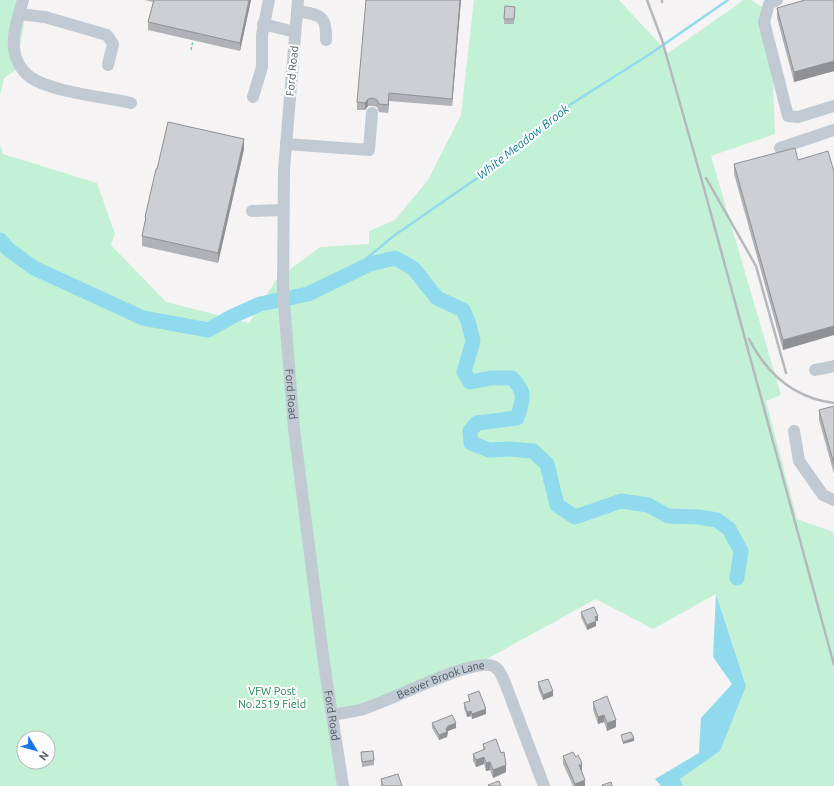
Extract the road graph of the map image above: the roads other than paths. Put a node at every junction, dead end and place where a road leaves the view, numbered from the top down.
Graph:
1 (23, 0) edge
2 (269, 0) edge
3 (777, 0) edge
4 (298, 5) edge
5 (19, 14) junction
6 (263, 24) junction
7 (295, 32) junction
8 (326, 40) dead end
9 (108, 65) dead end
10 (253, 97) dead end
11 (131, 102) dead end
12 (834, 106) edge
13 (372, 113) dead end
14 (834, 130) edge
15 (286, 144) junction
16 (780, 148) dead end
17 (283, 210) junction
18 (252, 211) dead end
19 (834, 366) edge
20 (815, 370) dead end
21 (794, 431) dead end
22 (834, 500) edge
23 (333, 714) junction
24 (343, 786) edge
25 (544, 786) edge

1 - 5 street
2 - 6 street
3 - 12 street
4 - 7 street, Ford Road
4 - 8 street
5 - 9 street
5 - 11 street
6 - 7 street
6 - 10 street
7 - 15 street, Ford Road
13 - 15 street
14 - 16 street
15 - 17 street, Ford Road
17 - 18 street
17 - 23 street, Ford Road
19 - 20 street
21 - 22 street
23 - 24 street, Ford Road
23 - 25 street, Beaver Brook Lane

